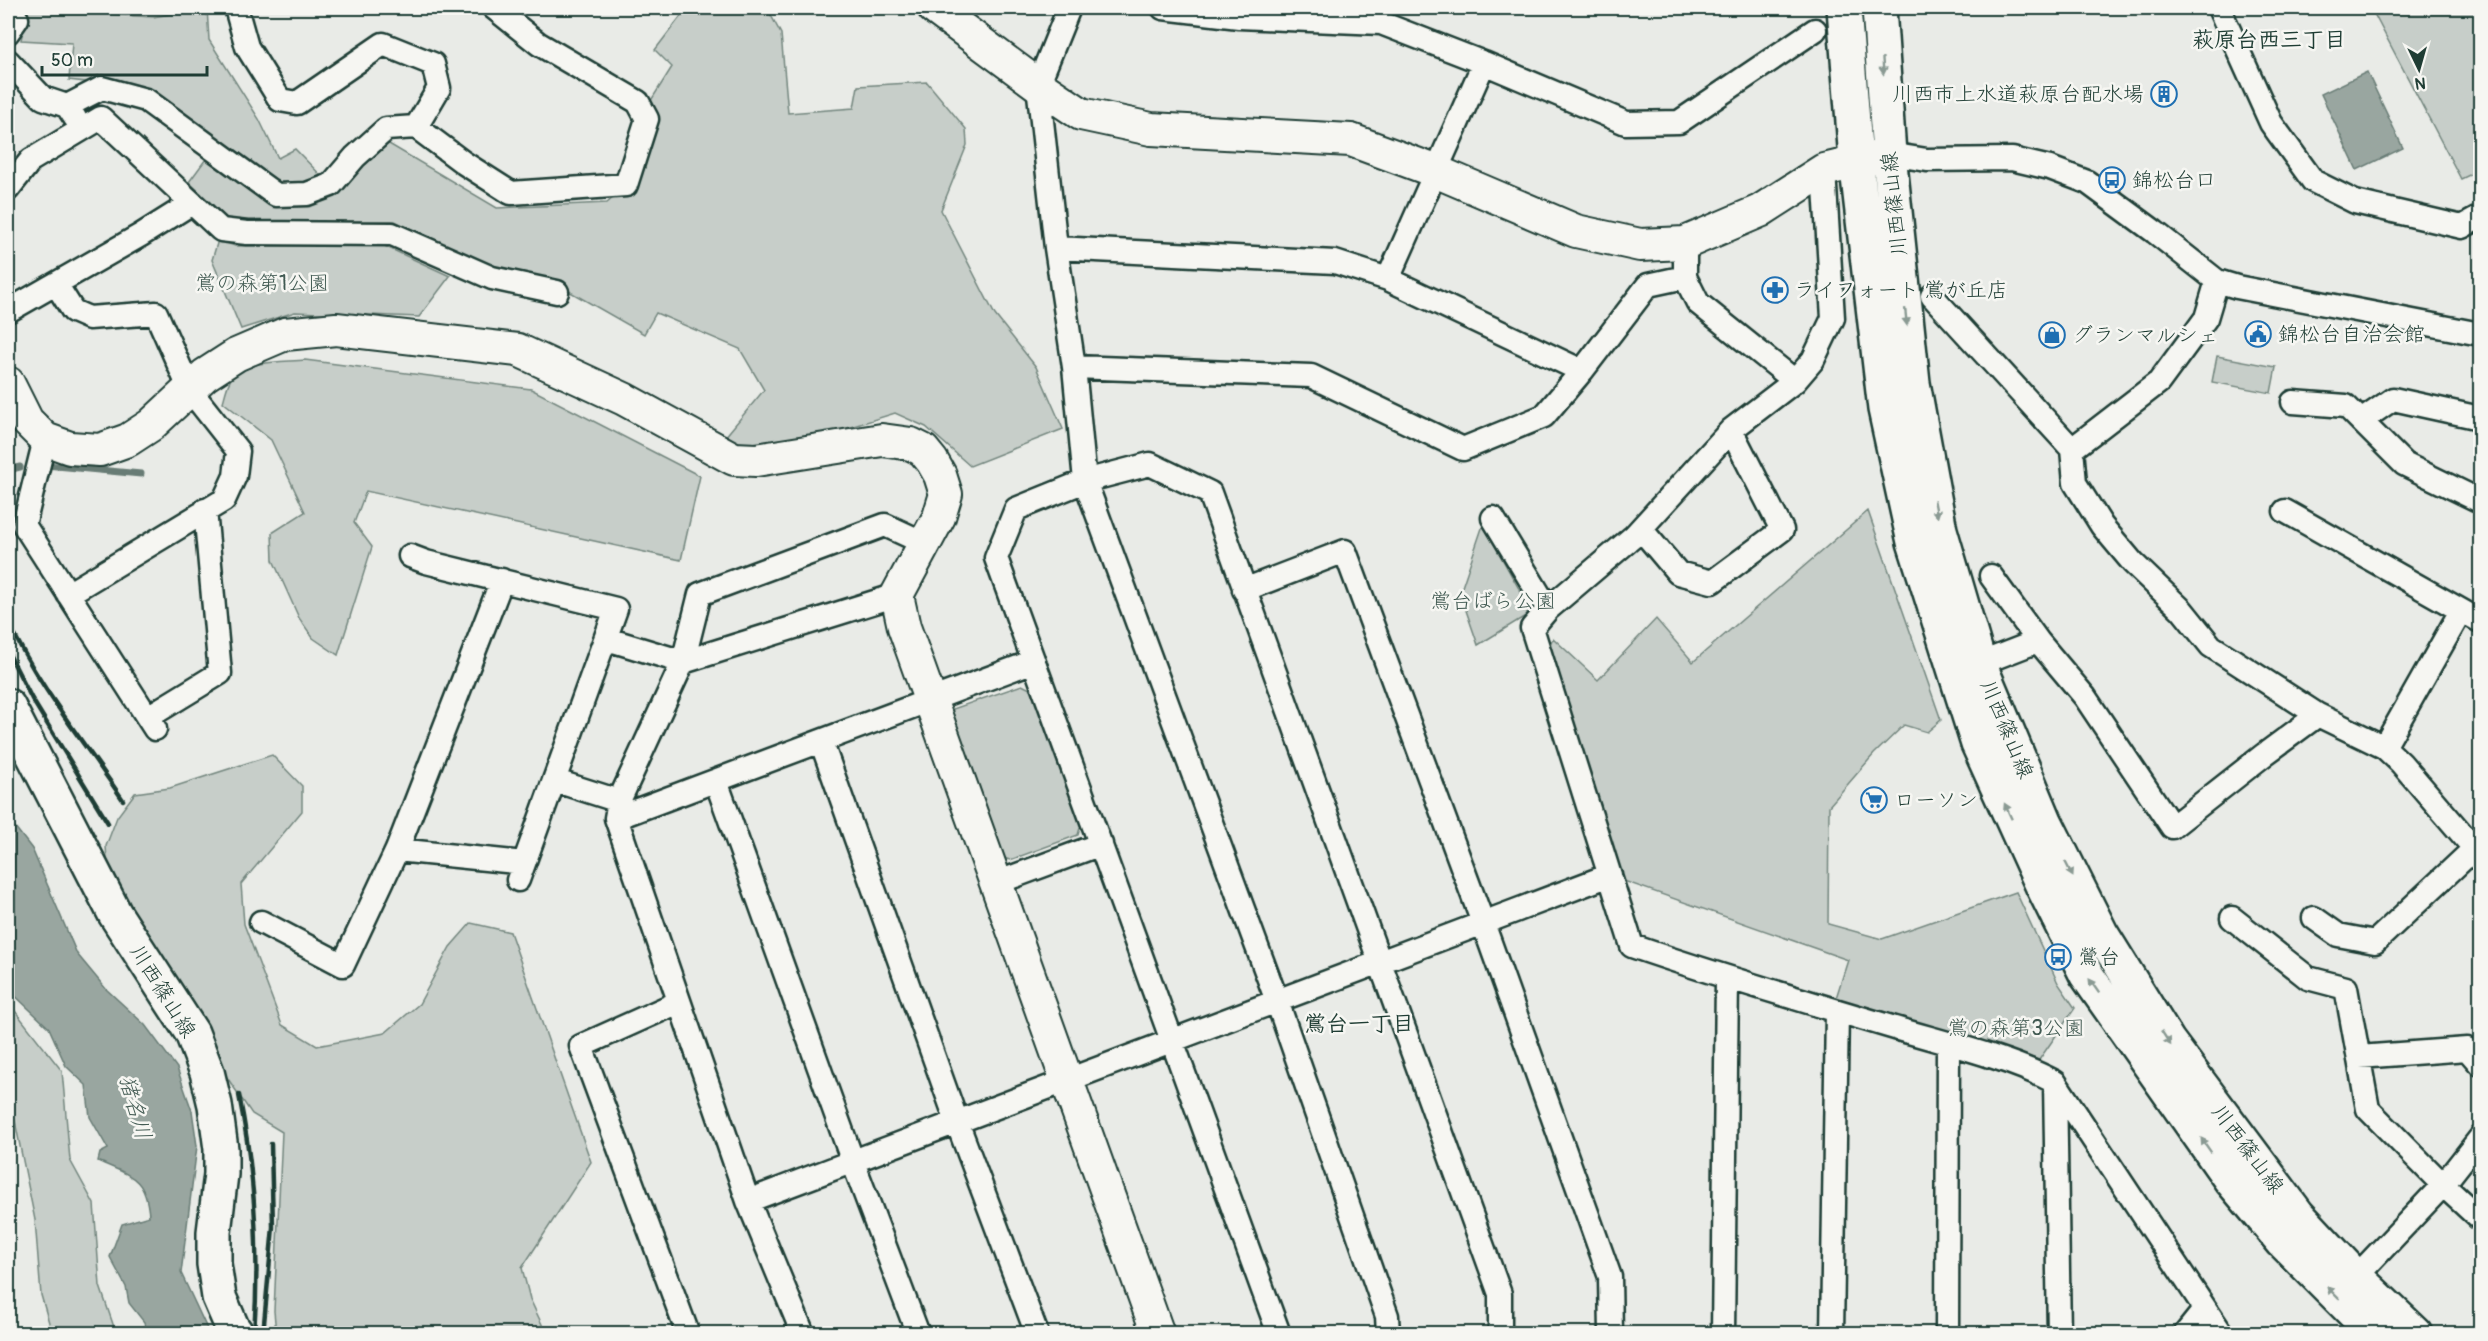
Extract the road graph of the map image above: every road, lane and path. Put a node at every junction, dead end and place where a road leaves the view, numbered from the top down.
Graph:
1 (11, 8) edge
2 (236, 8) edge
3 (494, 8) edge
4 (934, 8) edge
5 (1069, 8) edge
6 (1163, 8) edge
7 (1844, 8) edge
8 (1880, 8) edge
9 (2219, 8) edge
10 (1815, 30) dead end
11 (8, 32) edge
12 (8, 61) edge
13 (1484, 63) junction
14 (1038, 85) junction
15 (67, 106) junction
16 (416, 127) junction
17 (83, 129) junction
18 (1889, 154) junction
19 (1856, 160) junction
20 (1824, 170) junction
21 (1435, 171) junction
22 (8, 189) edge
23 (192, 203) junction
24 (2474, 225) edge
25 (1685, 243) junction
26 (1056, 248) junction
27 (1685, 277) junction
28 (1388, 279) junction
29 (2217, 281) junction
30 (56, 284) junction
31 (557, 292) dead end
32 (1932, 296) dead end
33 (8, 311) edge
34 (2481, 334) edge
35 (1074, 368) junction
36 (1582, 371) junction
37 (1795, 381) junction
38 (8, 383) edge
39 (190, 390) junction
40 (2293, 402) dead end
41 (2481, 418) edge
42 (2361, 421) junction
43 (1731, 430) junction
44 (45, 440) junction
45 (2072, 449) junction
46 (1084, 482) junction
47 (2481, 501) edge
48 (205, 510) junction
49 (2285, 511) dead end
50 (1492, 518) dead end
51 (1641, 529) junction
52 (924, 543) junction
53 (410, 556) dead end
54 (1991, 576) dead end
55 (502, 580) junction
56 (1244, 590) junction
57 (68, 594) junction
58 (897, 595) junction
59 (1548, 609) junction
60 (2471, 616) edge
61 (607, 639) junction
62 (2038, 641) junction
63 (1034, 661) junction
64 (683, 663) junction
65 (1967, 668) junction
66 (931, 701) junction
67 (8, 706) edge
68 (2318, 716) junction
69 (820, 741) junction
70 (2384, 747) junction
71 (556, 781) junction
72 (716, 781) junction
73 (618, 809) junction
74 (1101, 844) junction
75 (397, 850) junction
76 (2478, 852) edge
77 (1610, 875) junction
78 (996, 883) junction
79 (2232, 918) dead end
80 (2314, 918) dead end
81 (261, 922) dead end
82 (1483, 923) junction
83 (1379, 963) junction
84 (1727, 978) junction
85 (1277, 1001) junction
86 (679, 1002) junction
87 (1837, 1011) junction
88 (1172, 1041) junction
89 (1948, 1044) junction
90 (2360, 1057) junction
91 (2481, 1064) edge
92 (1068, 1082) junction
93 (2055, 1082) junction
94 (957, 1122) junction
95 (2481, 1138) edge
96 (853, 1162) junction
97 (2443, 1185) junction
98 (748, 1201) junction
99 (2481, 1219) edge
100 (2356, 1277) junction
101 (2205, 1309) junction
102 (2365, 1322) edge
103 (237, 1334) edge
104 (688, 1334) edge
105 (803, 1334) edge
106 (918, 1334) edge
107 (1036, 1334) edge
108 (1158, 1334) edge
109 (1279, 1334) edge
110 (1388, 1334) edge
111 (1500, 1334) edge
112 (1611, 1334) edge
113 (1723, 1334) edge
114 (1832, 1334) edge
115 (1947, 1334) edge
116 (2059, 1334) edge
117 (2185, 1334) edge
118 (2222, 1334) edge
119 (2416, 1334) edge

1 - 11 street
2 - 16 street
3 - 16 street
4 - 14 street
5 - 14 street
6 - 13 street
7 - 19 main road, 川西篠山線
8 -> 18 main road, 川西篠山線
9 - 24 street
10 - 13 street
12 - 15 street
13 - 21 street
14 - 21 street
14 - 26 street
15 - 16 street
15 - 17 street
17 - 22 street
17 - 23 street
18 - 19 street
18 - 29 street
18 -> 65 main road, 川西篠山線
19 - 20 street
19 - 65 main road, 川西篠山線
20 - 25 street
20 - 37 street
21 - 25 street
21 - 28 street
23 - 30 street
23 - 31 street
25 - 27 street
26 - 28 street
26 - 35 street
27 - 36 street
27 - 37 street
28 - 36 street
29 - 34 street
29 - 45 street
30 - 33 street
30 - 39 street
32 - 45 street
35 - 36 street
35 - 46 street
37 - 43 street
38 - 44 street
39 - 44 street
39 - 48 street
39 - 52 street
40 - 42 street
41 - 42 street
42 - 47 street
43 - 51 street
43 - 51 street
44 - 57 street
45 - 68 street
46 - 56 street
46 - 63 street
46 - 85 street
48 - 57 street
48 - 57 street
49 - 60 street
50 - 59 street
51 - 59 street
52 - 58 street
52 - 64 street
53 - 55 street
54 - 62 street
55 - 61 street
55 - 75 street
56 - 82 street
56 - 83 street
58 - 64 street
58 - 66 street
59 - 77 street
60 - 70 street
61 - 64 street
61 - 71 street
62 - 65 street
62 - 68 street
63 - 66 street
63 - 74 street
64 - 73 street
65 -> 100 main road, 川西篠山線
102 -> 65 main road, 川西篠山線
66 - 69 street
66 - 78 street
67 - 103 main road, 川西篠山線
68 - 70 street
69 - 72 street
69 - 94 street
70 - 76 street
71 - 73 street
71 - 75 street
72 - 73 street
72 - 96 street
73 - 86 street
74 - 78 street
74 - 88 street
75 - 81 street
76 - 80 street
77 - 82 street
77 - 84 street
78 - 92 street
79 - 90 street
82 - 83 street
82 - 112 street
83 - 85 street
83 - 111 street
84 - 87 street
84 - 113 street
85 - 88 street
85 - 110 street
86 - 98 street
86 - 104 street
87 - 89 street
87 - 114 street
88 - 92 street
88 - 109 street
89 - 93 street
89 - 115 street
90 - 91 street
90 - 97 street
92 - 94 street
92 - 108 street
93 - 101 street
93 - 116 street
94 - 96 street
94 - 107 street
95 - 97 street
96 - 98 street
96 - 106 street
97 - 99 street
97 - 100 street
98 - 105 street
100 - 102 main road, 川西篠山線
101 - 117 street
101 - 118 street
102 - 119 main road, 川西篠山線

